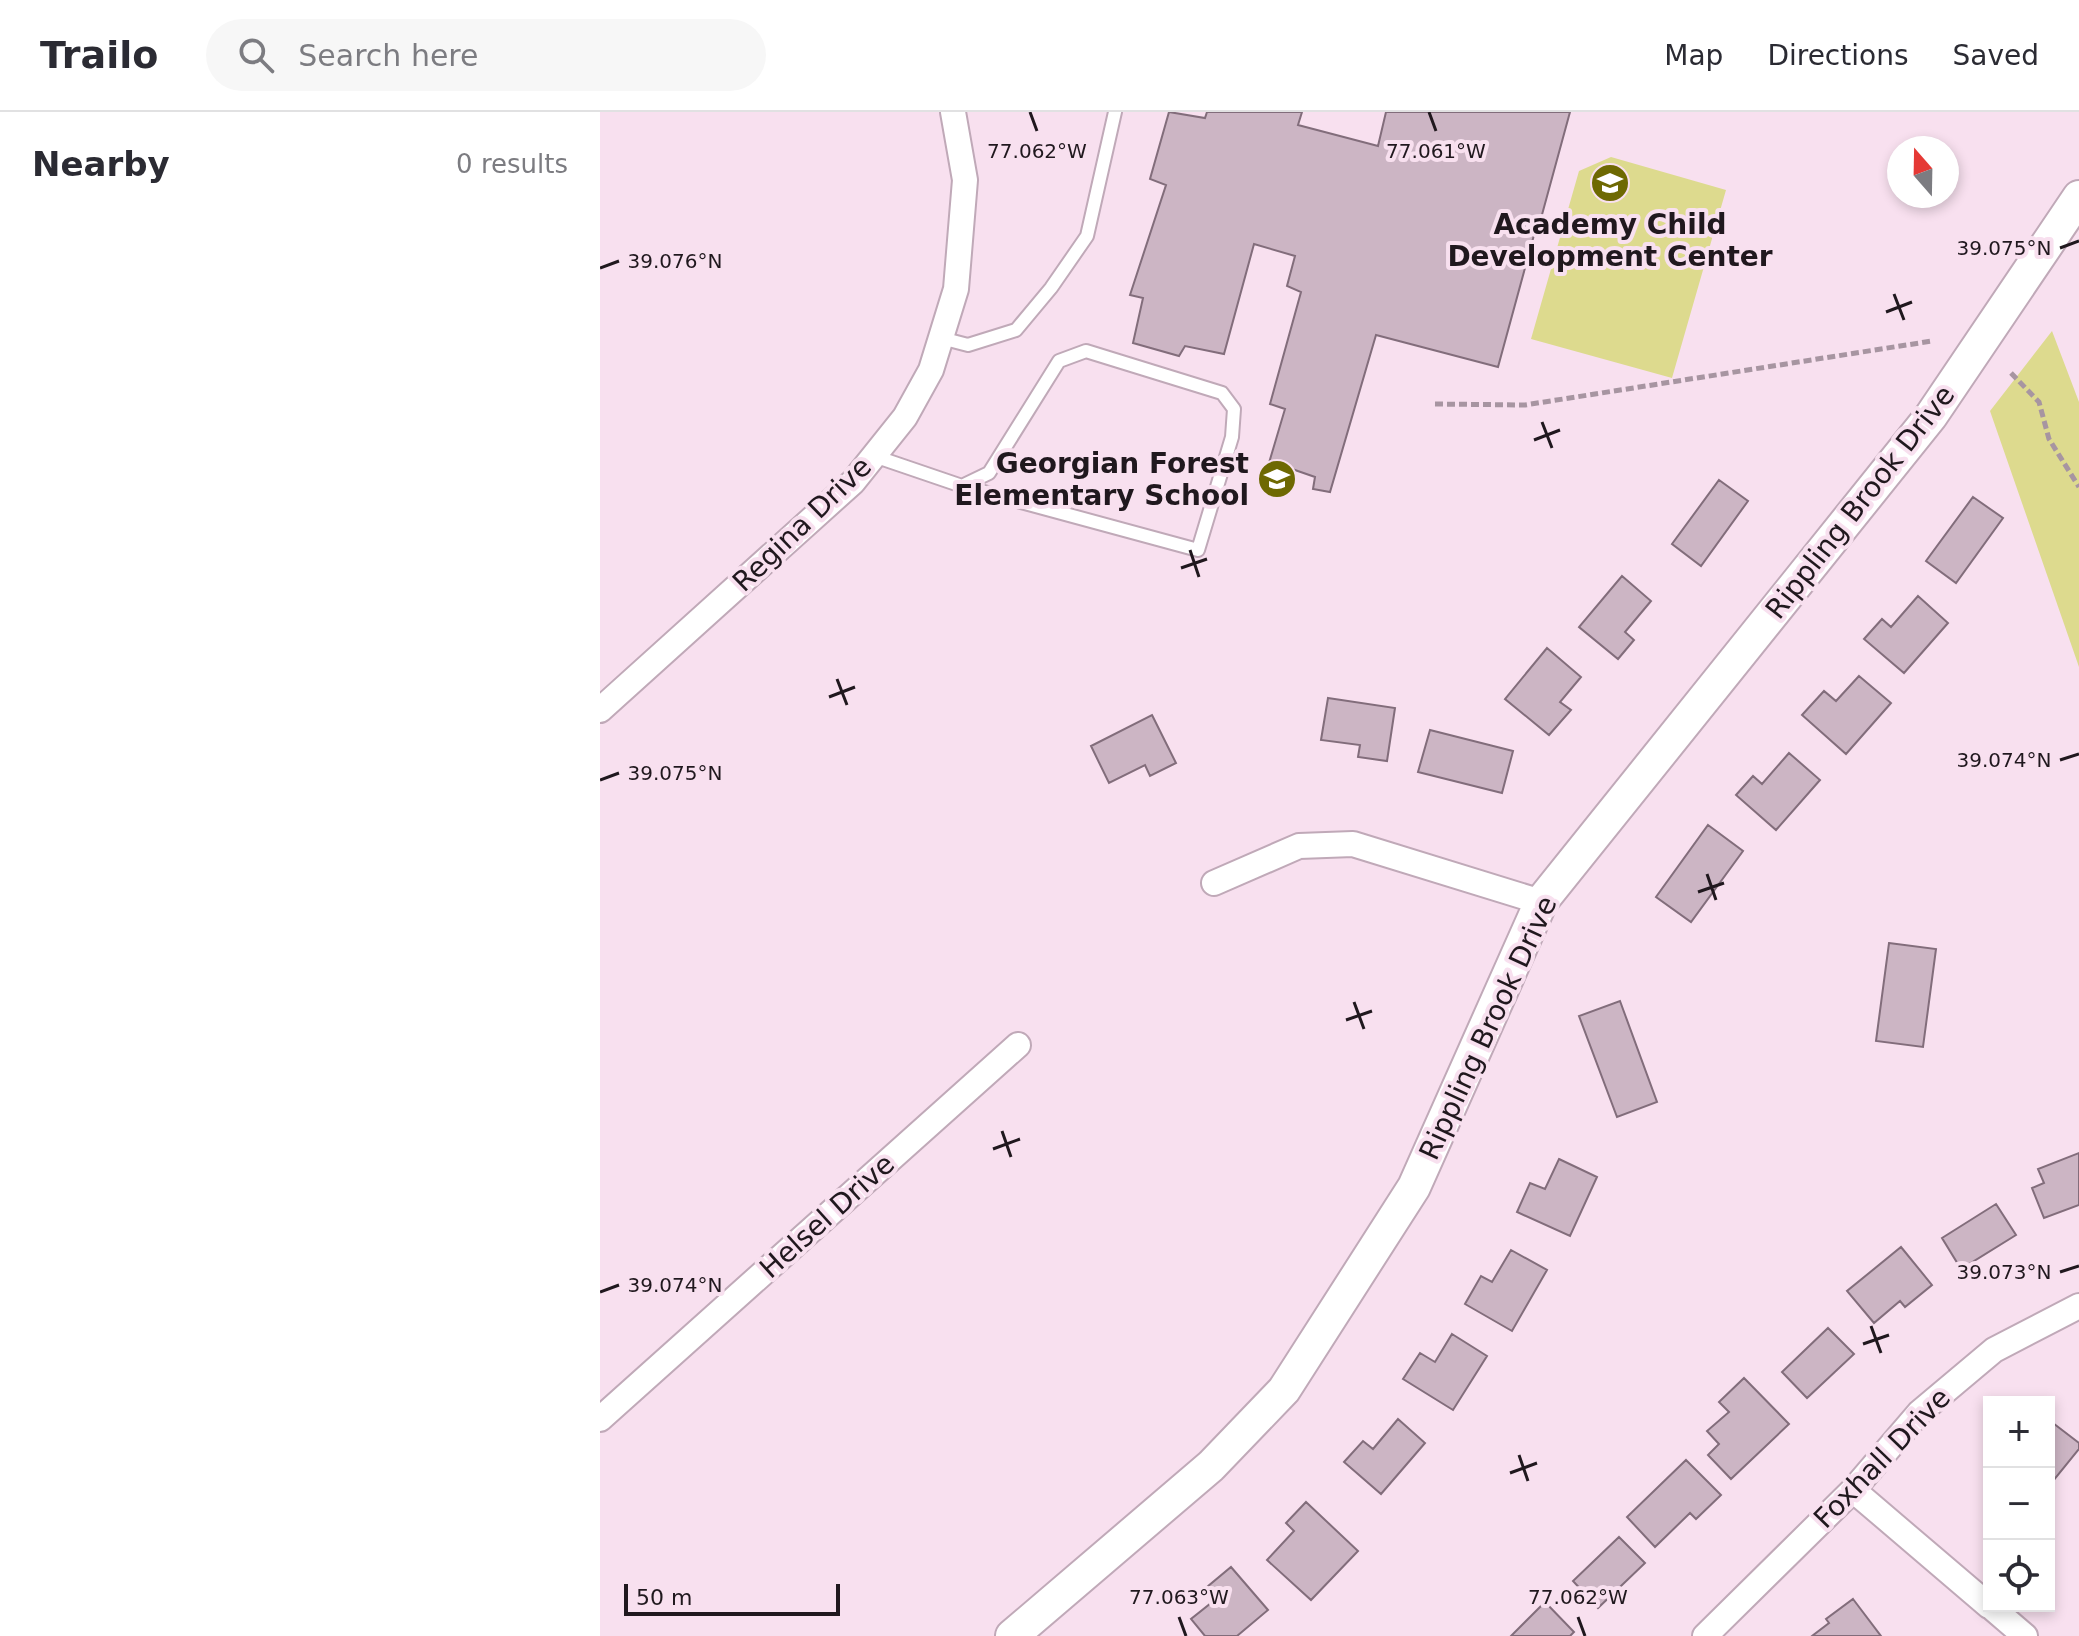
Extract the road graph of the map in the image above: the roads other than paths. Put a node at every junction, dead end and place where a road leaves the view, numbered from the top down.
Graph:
1 (953, 112) edge
2 (1115, 112) edge
3 (2079, 197) edge
4 (941, 338) junction
5 (874, 456) junction
6 (962, 486) junction
7 (600, 710) edge
8 (1214, 883) dead end
9 (1541, 902) junction
10 (1018, 1045) dead end
11 (2079, 1306) edge
12 (600, 1419) edge
13 (1853, 1490) junction
14 (1983, 1601) edge
15 (1996, 1612) edge
16 (1012, 1636) edge
17 (1705, 1636) edge
18 (2025, 1636) edge

1 - 4 street, Regina Drive
2 - 4 lane
3 - 9 street, Rippling Brook Drive
4 - 5 street, Regina Drive
5 - 6 lane
5 - 7 street, Regina Drive
6 - 6 lane
8 - 9 street
9 - 16 street, Rippling Brook Drive
10 - 12 street, Helsel Drive
11 - 13 street, Foxhall Drive
13 - 14 street
13 - 17 street, Foxhall Drive
15 - 18 street

